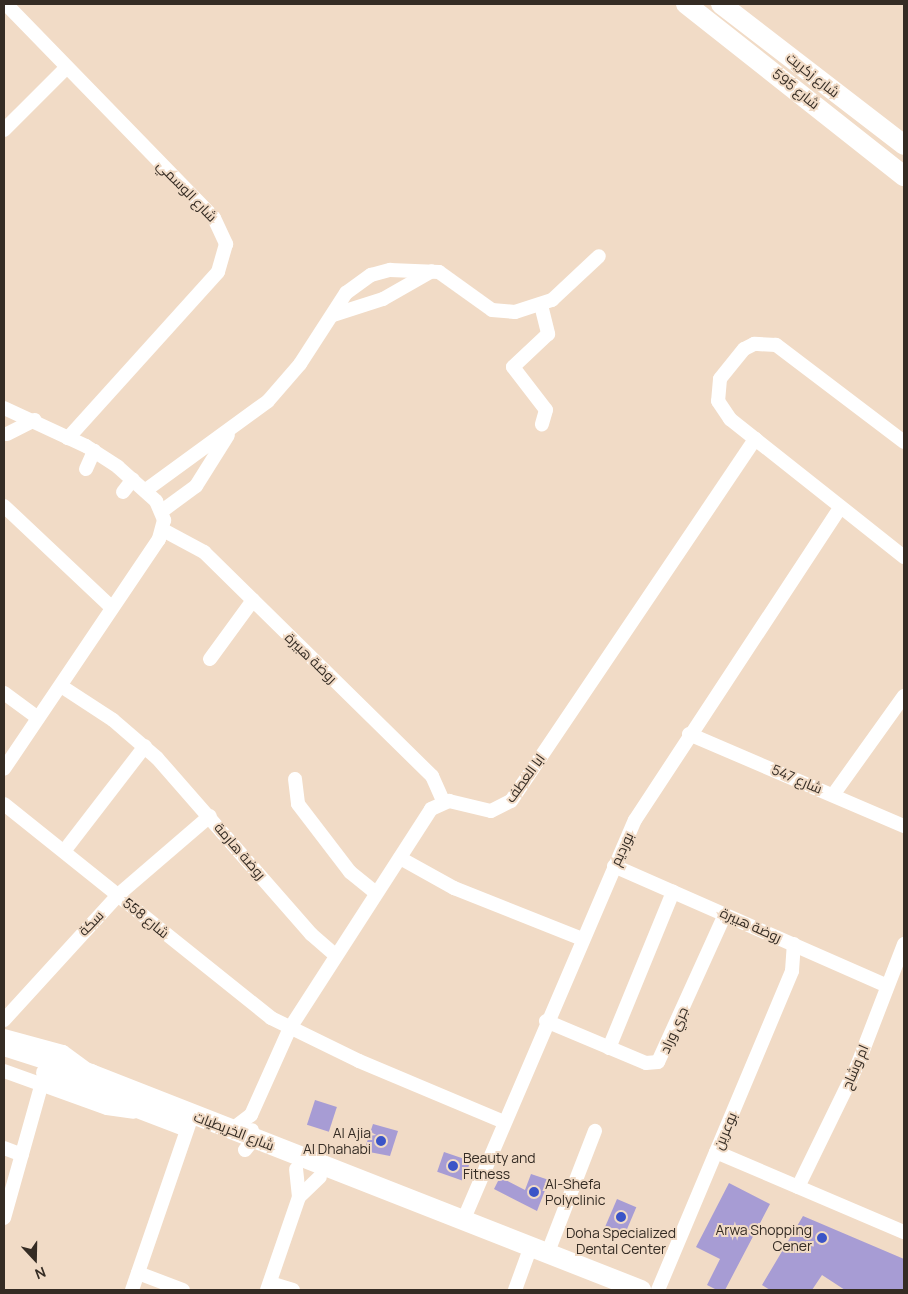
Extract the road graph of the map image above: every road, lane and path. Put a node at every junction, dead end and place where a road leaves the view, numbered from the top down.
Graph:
1 (6, 4) edge
2 (686, 4) edge
3 (721, 4) edge
4 (66, 68) junction
5 (4, 130) edge
6 (904, 146) edge
7 (904, 176) edge
8 (599, 256) dead end
9 (432, 270) junction
10 (541, 305) junction
11 (333, 316) junction
12 (4, 408) edge
13 (34, 420) junction
14 (542, 424) dead end
15 (230, 432) junction
16 (7, 434) dead end
17 (68, 438) junction
18 (755, 439) junction
19 (904, 442) edge
20 (94, 451) junction
21 (86, 469) dead end
22 (133, 479) junction
23 (146, 490) junction
24 (123, 492) dead end
25 (4, 506) edge
26 (840, 508) junction
27 (162, 511) junction
28 (163, 530) junction
29 (904, 557) edge
30 (253, 600) junction
31 (111, 607) junction
32 (210, 659) dead end
33 (61, 686) junction
34 (4, 693) edge
35 (904, 696) edge
36 (38, 718) junction
37 (689, 734) junction
38 (145, 746) junction
39 (4, 768) edge
40 (295, 779) dead end
41 (833, 795) junction
42 (444, 801) junction
43 (4, 804) edge
44 (210, 816) junction
45 (904, 826) edge
46 (65, 850) junction
47 (400, 858) junction
48 (614, 866) junction
49 (673, 892) junction
50 (376, 893) junction
51 (118, 895) junction
52 (725, 914) junction
53 (582, 939) junction
54 (794, 944) junction
55 (904, 944) edge
56 (810, 951) junction
57 (335, 955) junction
58 (792, 971) junction
59 (887, 986) junction
60 (4, 1020) edge
61 (546, 1021) junction
62 (290, 1028) junction
63 (4, 1036) edge
64 (4, 1046) edge
65 (609, 1048) junction
66 (4, 1059) edge
67 (4, 1072) edge
68 (91, 1074) junction
69 (41, 1086) junction
70 (143, 1111) junction
71 (251, 1114) junction
72 (190, 1121) junction
73 (504, 1122) junction
74 (231, 1130) junction
75 (595, 1131) dead end
76 (249, 1144) junction
77 (4, 1148) edge
78 (716, 1152) junction
79 (22, 1156) junction
80 (296, 1168) junction
81 (320, 1177) junction
82 (798, 1187) junction
83 (299, 1197) junction
84 (4, 1218) edge
85 (463, 1221) junction
86 (904, 1232) edge
87 (539, 1249) junction
88 (138, 1273) junction
89 (269, 1286) edge
90 (132, 1290) edge
91 (183, 1290) edge
92 (293, 1290) edge
93 (516, 1290) edge
94 (641, 1290) edge
95 (658, 1290) edge

1 - 4 street, شارع الوسمي
2 - 7 street, شارع 595
3 - 6 street, شارع زكريت
4 - 5 street
4 - 17 street, شارع الوسمي
8 - 10 street
9 - 10 street
9 - 11 street
9 - 11 street
10 - 14 street
11 - 15 street
12 - 13 street
13 - 16 street
13 - 17 street
15 - 23 street
15 - 27 street
17 - 20 street
18 - 19 street
18 - 26 street
18 - 42 street, ابا العطف
20 - 21 street
20 - 22 street
22 - 23 street
22 - 24 street
23 - 27 street
25 - 31 street
26 - 29 street
26 - 37 street, بورديم
27 - 28 street
28 - 30 street, روضة هبيرة
28 - 31 street
30 - 32 street
30 - 42 street, روضة هبيرة
31 - 33 street
33 - 36 street
33 - 38 street, روضة هارمة
34 - 36 street
35 - 41 street
36 - 39 street
37 - 41 street, شارع 547
37 - 48 street, بورديم
38 - 44 street, روضة هارمة
38 - 46 street
40 - 50 street
41 - 45 street, شارع 547
42 - 47 street
43 - 46 street, شارع 558
44 - 51 street, سكة
44 - 57 street, روضة هارمة
46 - 51 street, شارع 558
47 - 50 street
47 - 53 street
48 - 49 street, روضة هبيرة
48 - 53 street, بورديم
49 - 52 street, روضة هبيرة
49 - 65 street
50 - 57 street
51 - 60 street, سكة
51 - 62 street, شارع 558
52 - 54 street, روضة هبيرة
52 - 65 street, جري وراد
53 - 61 street, بورديم
54 - 56 street, روضة هبيرة
54 - 58 street, بوعرين
55 - 59 street, ام وشاح
56 - 58 street, بوعرين
56 - 59 street, روضة هبيرة
57 - 62 street
58 - 78 street, بوعرين
59 - 82 street, ام وشاح
61 - 65 street, جري وراد
61 - 73 street, بورديم
62 - 71 street
62 - 73 street, شارع 558
63 - 68 street
64 - 68 street, شارع الخريطيات
66 - 70 street, شارع الخريطيات
67 - 69 street
68 - 72 street, شارع الخريطيات
69 - 70 street
69 - 79 street
70 - 72 street, شارع الخريطيات
71 - 74 street
71 - 76 street
72 - 74 street, شارع الخريطيات
72 - 76 street, شارع الخريطيات
72 - 88 street
73 - 85 street, بورديم
74 - 76 street, شارع الخريطيات
75 - 87 street
76 - 80 street, شارع الخريطيات
76 - 85 street, شارع الخريطيات
77 - 79 street
78 - 82 street
78 - 95 street, بوعرين
79 - 84 street
80 - 81 street, شارع الخريطيات
80 - 83 street
81 - 83 street
81 - 85 street, شارع الخريطيات
82 - 86 street
83 - 89 street
85 - 87 street, شارع الخريطيات
87 - 93 street
87 - 94 street, شارع الخريطيات
88 - 90 street
88 - 91 street
89 - 92 street

